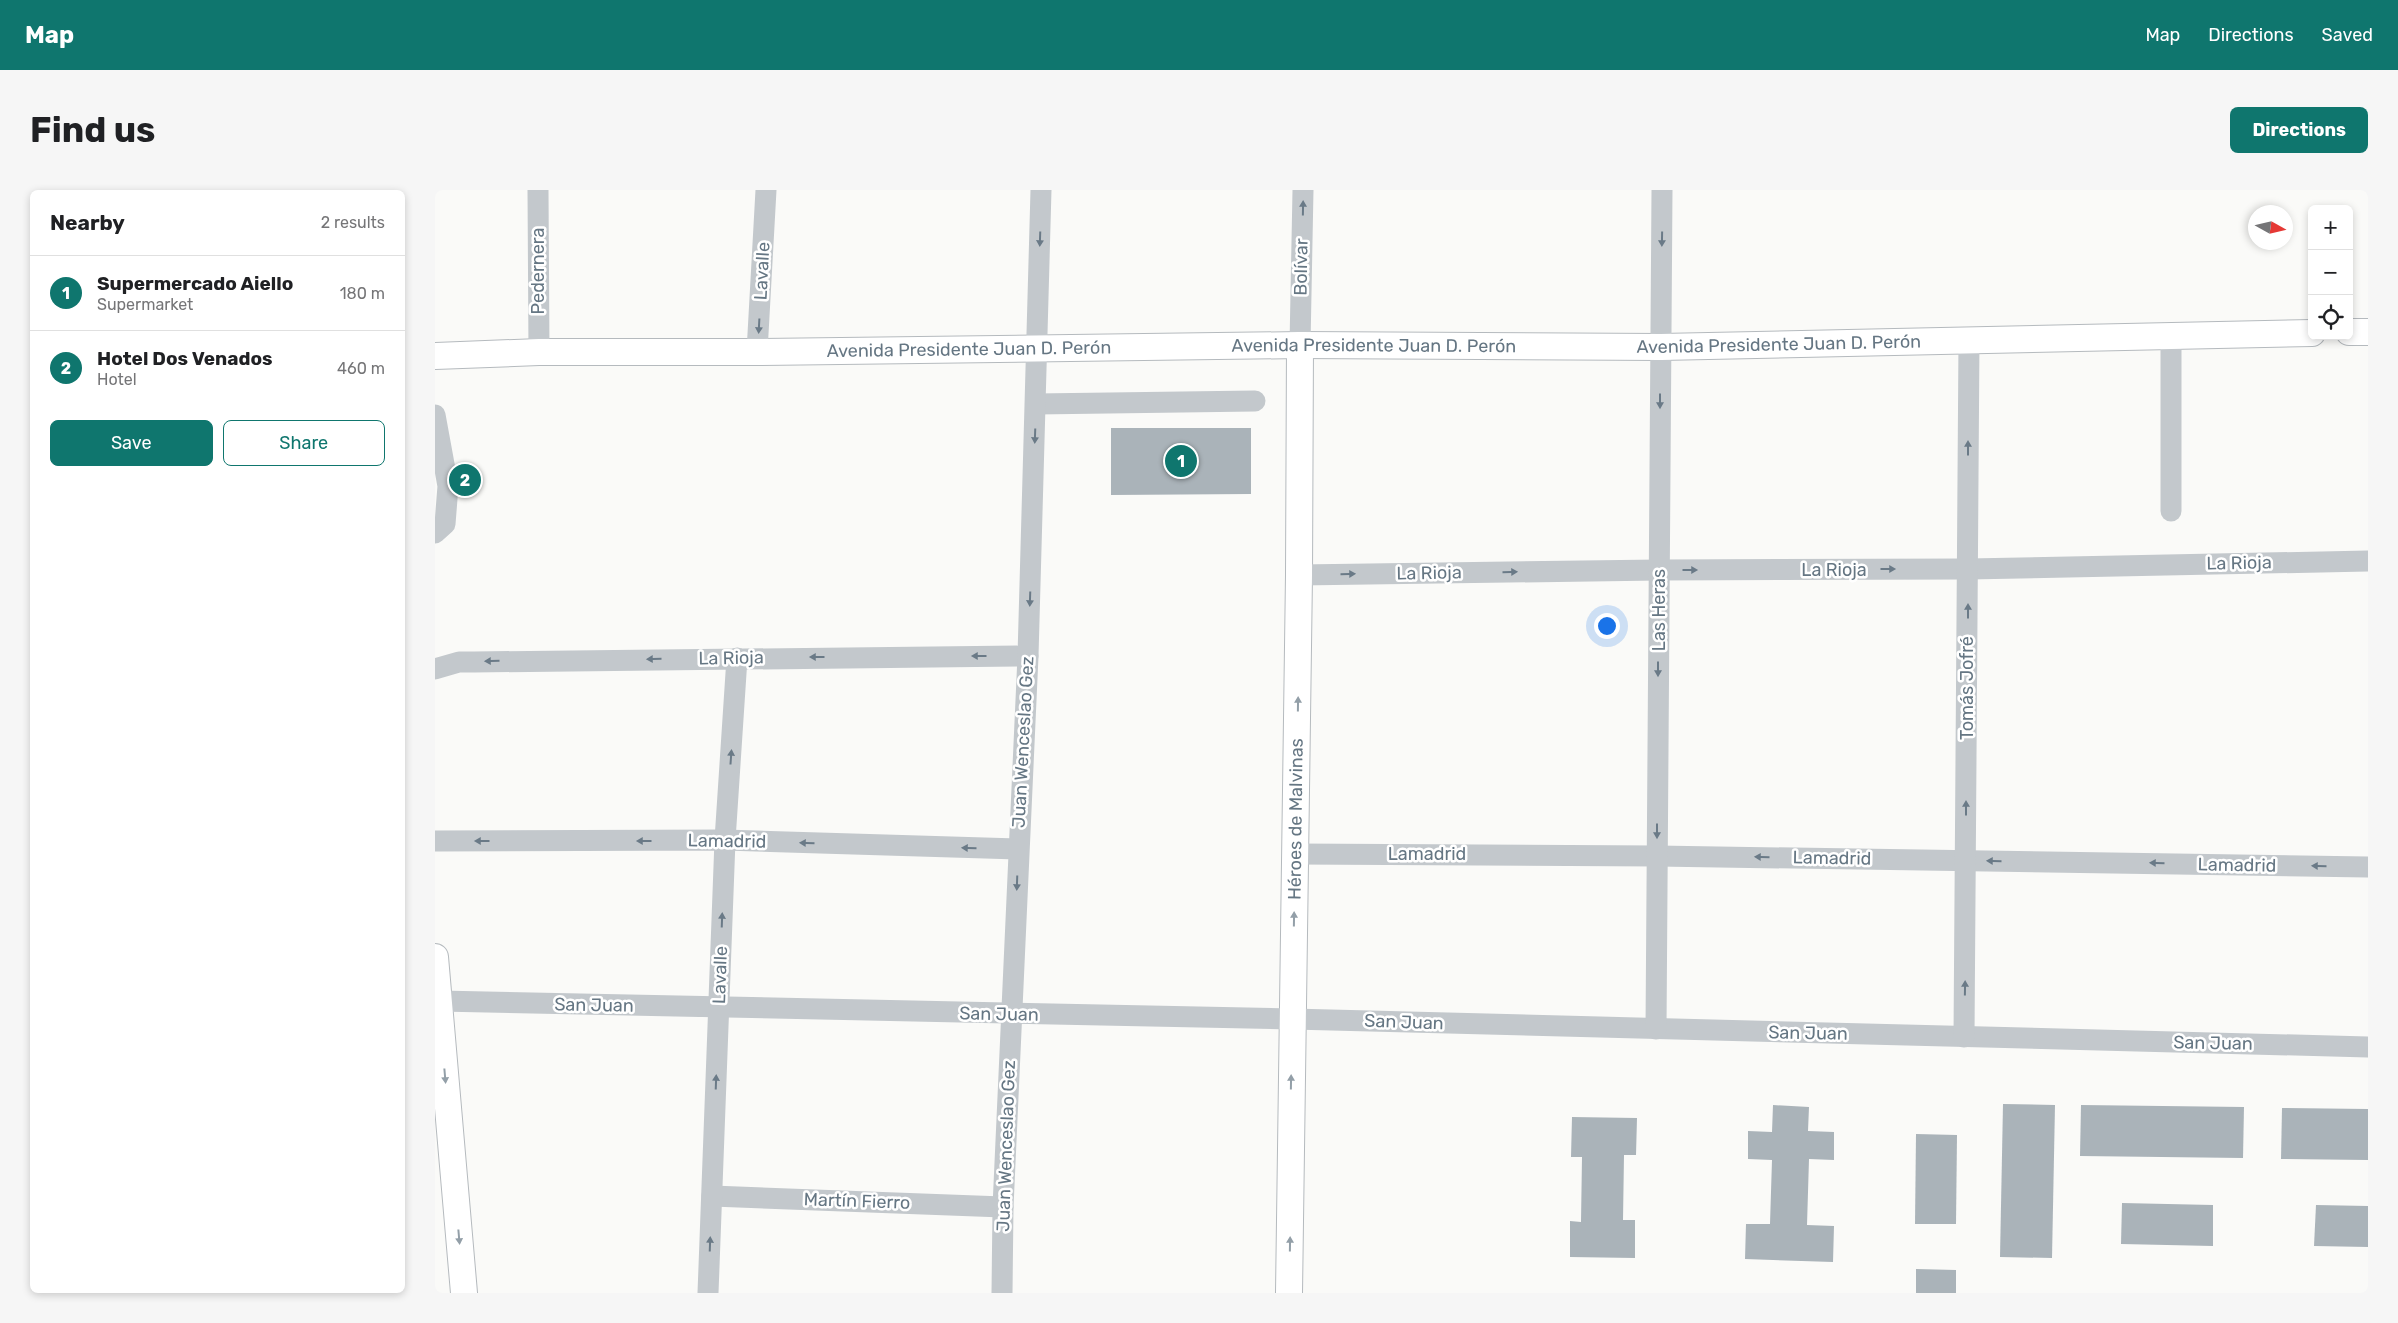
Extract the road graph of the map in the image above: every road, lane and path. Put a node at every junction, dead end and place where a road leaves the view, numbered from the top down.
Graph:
1 (538, 190) edge
2 (766, 190) edge
3 (1041, 190) edge
4 (1303, 190) edge
5 (1663, 190) edge
6 (2353, 332) edge
7 (2368, 332) edge
8 (2308, 333) edge
9 (2171, 336) junction
10 (1969, 339) junction
11 (1300, 345) junction
12 (1661, 347) junction
13 (1037, 348) junction
14 (539, 352) junction
15 (757, 352) junction
16 (435, 356) edge
17 (1255, 401) dead end
18 (1036, 404) junction
19 (435, 415) edge
20 (2171, 511) dead end
21 (435, 533) edge
22 (2368, 561) edge
23 (1968, 569) junction
24 (1659, 570) junction
25 (1299, 575) junction
26 (1028, 656) junction
27 (737, 658) junction
28 (435, 669) edge
29 (725, 840) junction
30 (435, 841) edge
31 (1018, 849) junction
32 (1296, 854) junction
33 (1657, 856) junction
34 (1966, 860) junction
35 (2368, 867) edge
36 (435, 957) edge
37 (439, 1001) junction
38 (719, 1008) junction
39 (1011, 1014) junction
40 (1292, 1019) junction
41 (1656, 1029) junction
42 (1964, 1037) junction
43 (2368, 1047) edge
44 (712, 1196) junction
45 (1003, 1207) junction
46 (463, 1293) edge
47 (708, 1293) edge
48 (1002, 1293) edge
49 (1289, 1293) edge

1 - 14 street, Pedernera
2 -> 15 street, Lavalle
3 -> 13 street, Juan Wenceslao Gez
11 -> 4 street, Bolívar
5 -> 12 street, Las Heras
6 - 7 main road
8 - 9 main road, Avenida Presidente Juan D. Perón
9 - 10 main road, Avenida Presidente Juan D. Perón
9 - 20 street
10 - 12 main road, Avenida Presidente Juan D. Perón
23 -> 10 street, Tomás Jofré
11 - 12 main road, Avenida Presidente Juan D. Perón
11 - 13 main road, Avenida Presidente Juan D. Perón
11 - 25 main road, Héroes de Malvinas
12 -> 24 street, Las Heras
13 - 15 main road, Avenida Presidente Juan D. Perón
13 - 18 street, Juan Wenceslao Gez
14 - 15 main road, Avenida Presidente Juan D. Perón
14 - 16 main road, Avenida Presidente Juan D. Perón
17 - 18 street
18 -> 26 street, Juan Wenceslao Gez
19 - 21 street
22 - 23 street, La Rioja
24 -> 23 street, La Rioja
34 -> 23 street, Tomás Jofré
25 -> 24 street, La Rioja
24 -> 33 street, Las Heras
32 -> 25 main road, Héroes de Malvinas
26 -> 27 street, La Rioja
26 - 31 street, Juan Wenceslao Gez
27 -> 28 street, La Rioja
29 -> 27 street, Lavalle
29 -> 30 street, Lamadrid
31 -> 29 street, Lamadrid
38 -> 29 street, Lavalle
31 -> 39 street, Juan Wenceslao Gez
32 - 33 street, Lamadrid
40 -> 32 main road, Héroes de Malvinas
34 -> 33 street, Lamadrid
33 - 41 street, Las Heras
35 -> 34 street, Lamadrid
42 -> 34 street, Tomás Jofré
36 - 37 main road
37 - 38 street, San Juan
37 -> 46 main road
38 - 39 street, San Juan
44 -> 38 street, Lavalle
39 - 40 street, San Juan
39 - 45 street, Juan Wenceslao Gez
40 - 41 street, San Juan
49 -> 40 main road, Héroes de Malvinas
41 - 42 street, San Juan
42 - 43 street, San Juan
44 - 45 street, Martín Fierro
47 -> 44 street, Lavalle
45 - 48 street, Juan Wenceslao Gez

